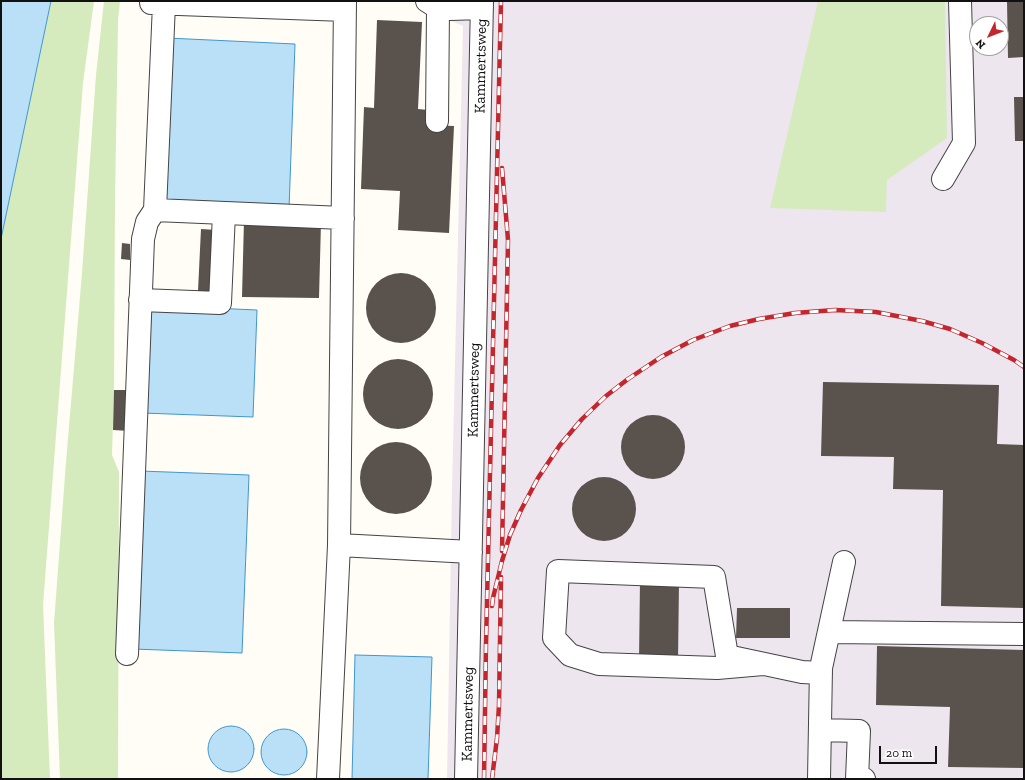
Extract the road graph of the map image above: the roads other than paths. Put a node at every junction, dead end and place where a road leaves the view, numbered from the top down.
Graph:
1 (960, 1) edge
2 (158, 3) edge
3 (433, 4) edge
4 (482, 4) edge
5 (345, 6) edge
6 (437, 121) dead end
7 (943, 179) dead end
8 (155, 210) junction
9 (224, 213) junction
10 (343, 218) junction
11 (140, 300) junction
12 (339, 545) junction
13 (471, 552) junction
14 (844, 562) dead end
15 (829, 632) junction
16 (1024, 634) edge
17 (127, 654) dead end
18 (763, 664) junction
19 (821, 673) junction
20 (820, 730) junction
21 (328, 779) edge
22 (466, 779) edge
23 (819, 779) edge
24 (857, 779) edge
25 (864, 779) edge

1 - 7 street
2 - 5 street
2 - 8 street
3 - 4 street
3 - 6 street
4 - 13 street, Kammertsweg
5 - 10 street
8 - 9 street
8 - 11 street
9 - 10 street
9 - 11 street
10 - 12 street
11 - 17 street
12 - 13 street
12 - 21 street
13 - 22 street, Kammertsweg
14 - 15 street
15 - 16 street
15 - 19 street
18 - 18 street
18 - 19 street
19 - 20 street
20 - 23 street
20 - 24 street
24 - 25 street

